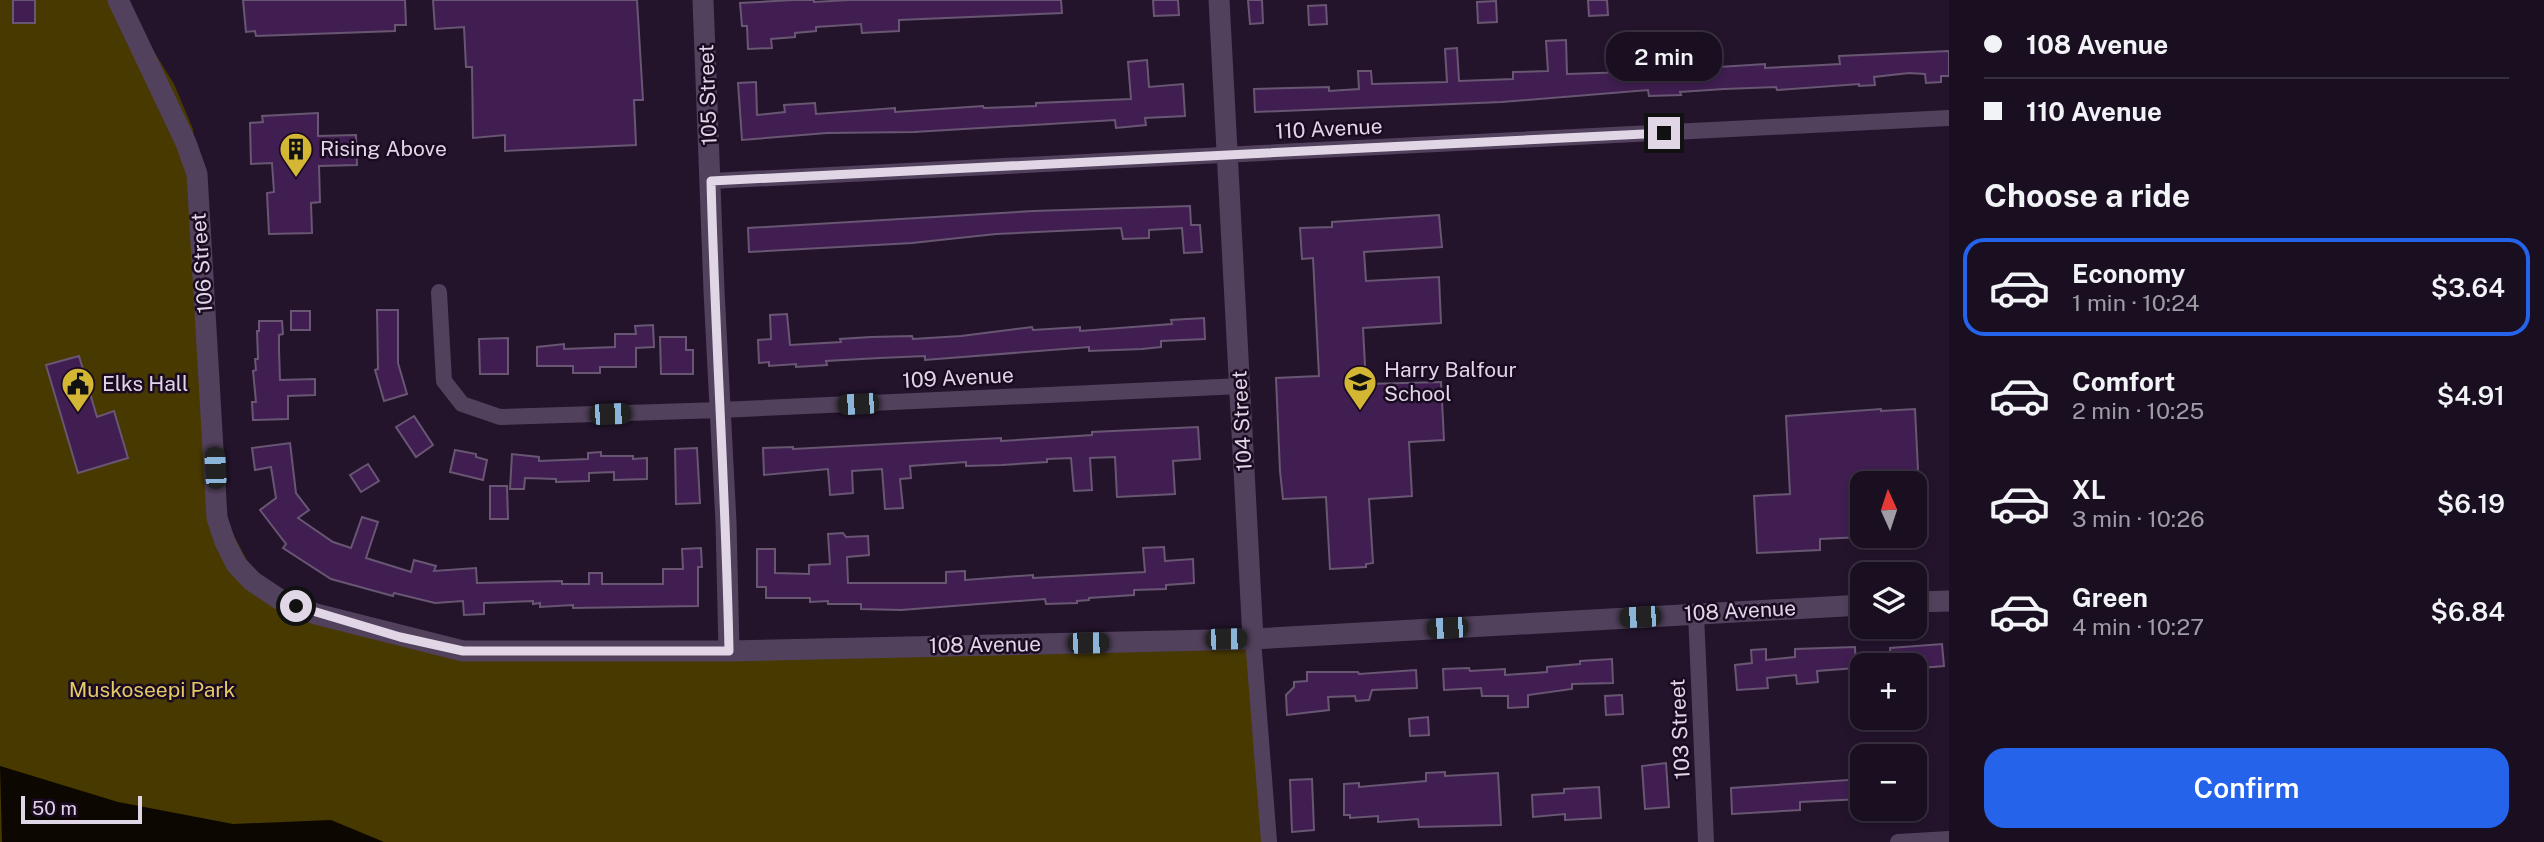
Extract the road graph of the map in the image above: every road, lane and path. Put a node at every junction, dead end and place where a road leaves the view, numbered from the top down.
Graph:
1 (118, 0) edge
2 (704, 0) edge
3 (1219, 0) edge
4 (1949, 118) edge
5 (1227, 155) junction
6 (711, 181) junction
7 (439, 292) dead end
8 (1241, 386) junction
9 (721, 410) junction
10 (225, 542) joint
11 (1949, 601) edge
12 (1927, 602) edge
13 (1850, 606) edge
14 (1696, 614) junction
15 (1253, 639) junction
16 (729, 651) junction
17 (1949, 839) edge
18 (1269, 842) edge
19 (1706, 842) edge
20 (1898, 842) edge

1 - 10 street, 106 Street
2 - 6 street, 105 Street
3 - 5 street, 104 Street
4 - 5 street, 110 Avenue
5 - 6 street, 110 Avenue
5 - 8 street, 104 Street
6 - 9 street, 105 Street
7 - 9 street, 109 Avenue
8 - 9 street, 109 Avenue
8 - 15 street, 104 Street
9 - 16 street, 105 Street
10 - 16 street, 108 Avenue
11 - 12 street
13 - 14 street, 108 Avenue
14 - 15 street, 108 Avenue
14 - 19 street, 103 Street
15 - 16 street, 108 Avenue
15 - 18 street, 104 Street
17 - 20 street

